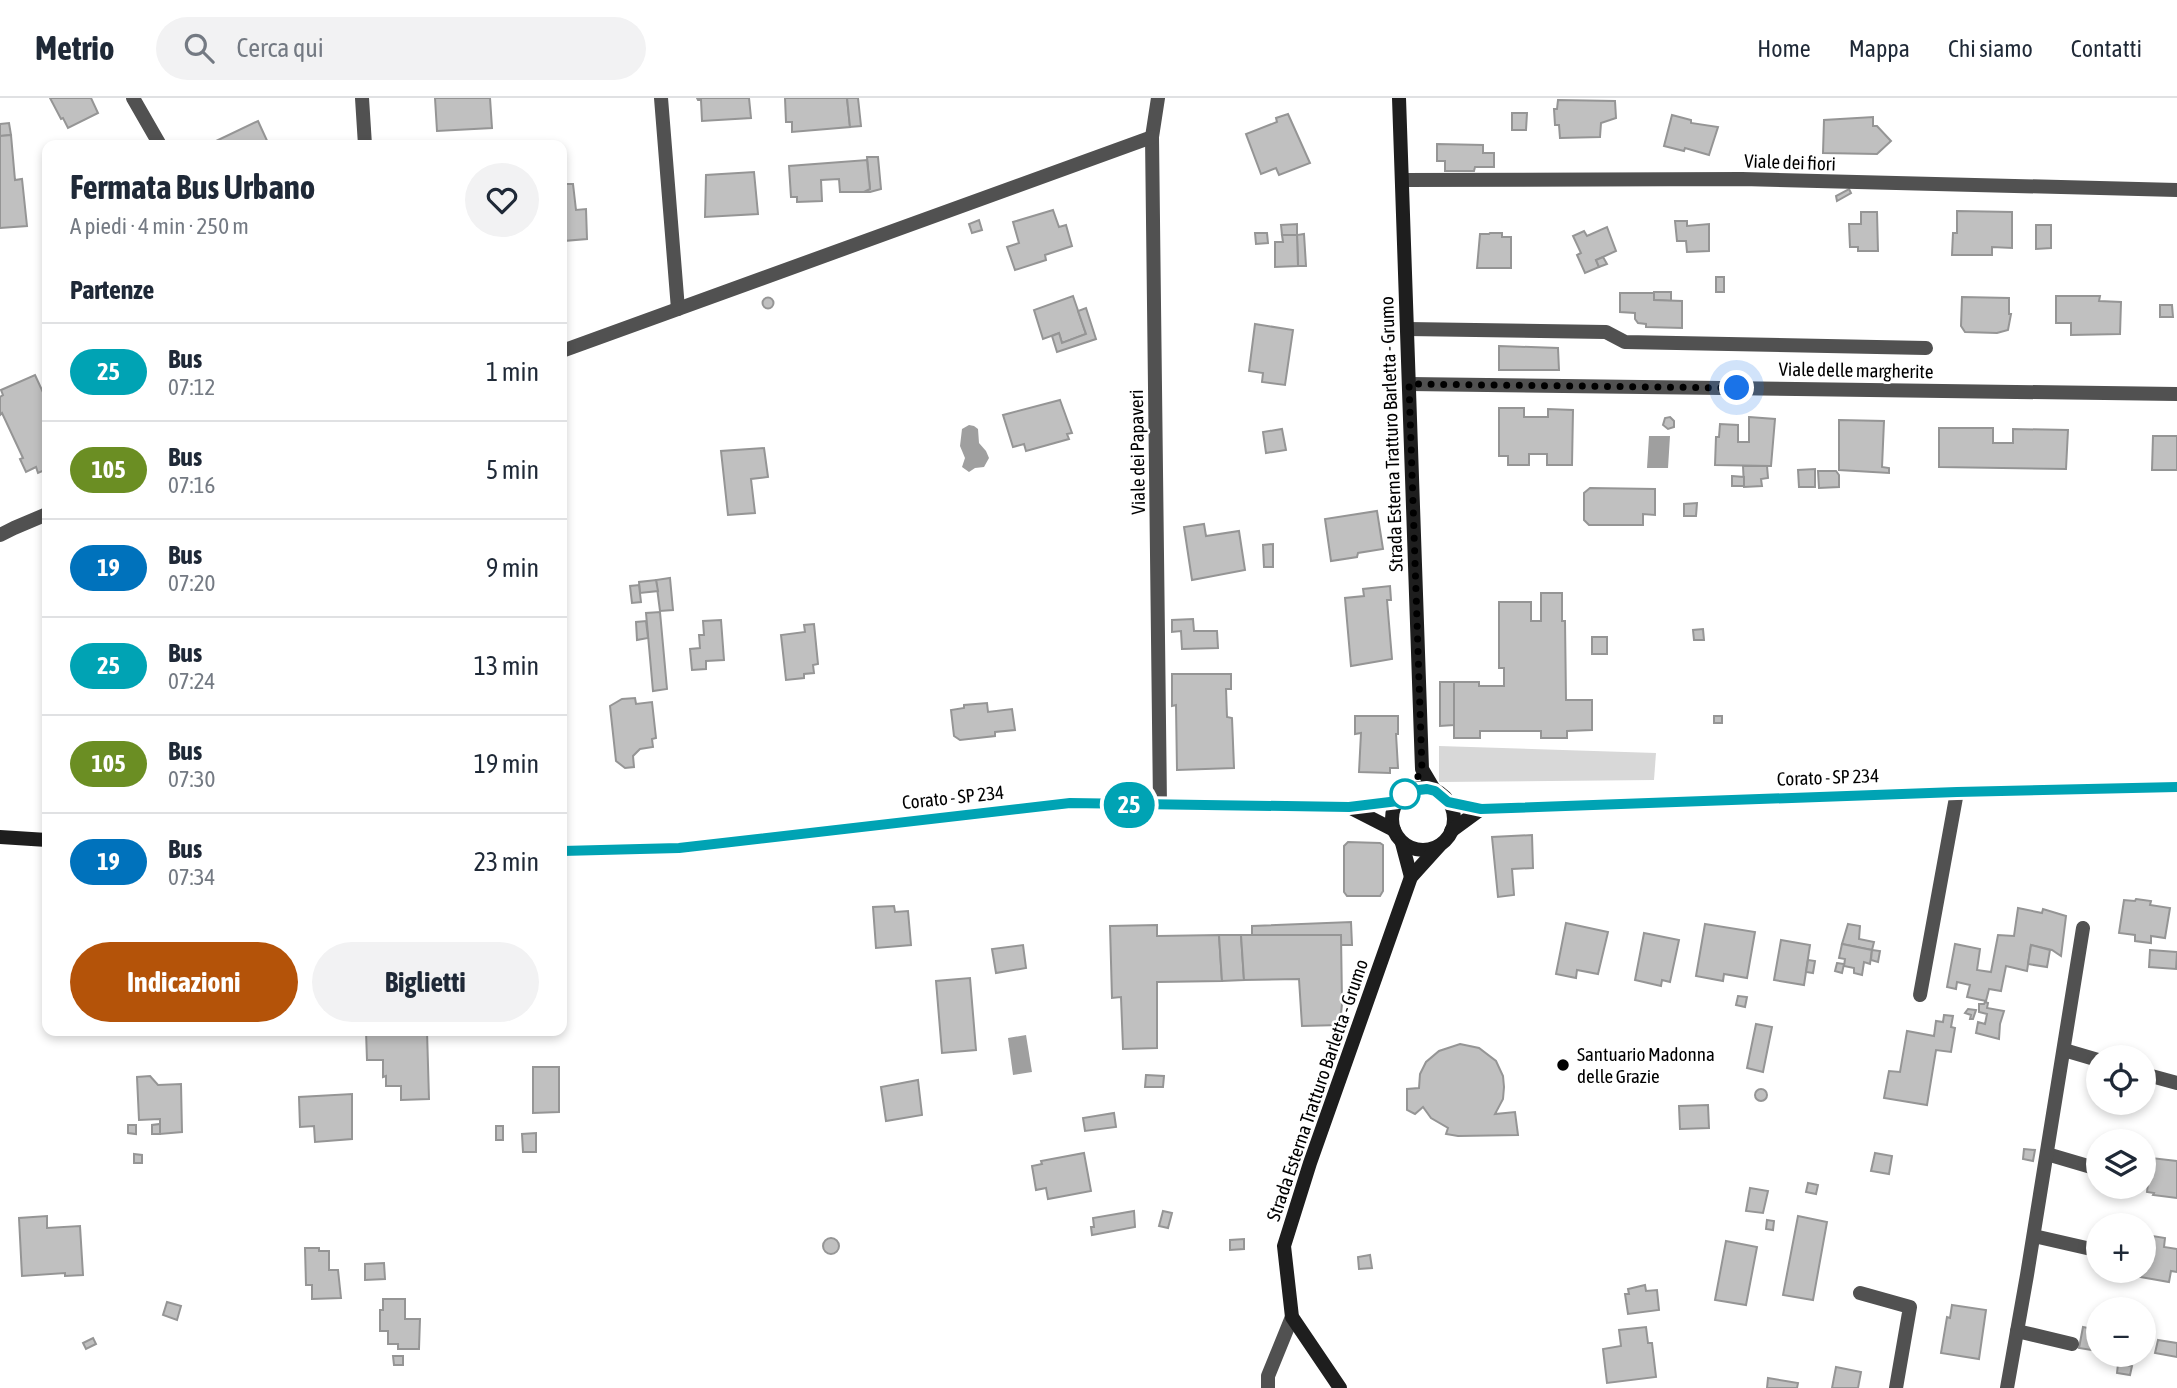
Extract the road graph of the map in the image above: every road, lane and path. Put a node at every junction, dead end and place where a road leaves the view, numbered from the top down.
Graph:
1 (133, 98) edge
2 (362, 98) edge
3 (661, 98) edge
4 (1158, 98) edge
5 (1399, 98) edge
6 (1152, 137) junction
7 (157, 140) edge
8 (365, 140) edge
9 (1402, 180) junction
10 (2177, 190) edge
11 (678, 309) junction
12 (1407, 329) junction
13 (1926, 348) dead end
14 (567, 349) edge
15 (1409, 384) junction
16 (2177, 394) edge
17 (42, 516) edge
18 (0, 535) edge
19 (1422, 769) junction
20 (2177, 787) edge
21 (1410, 791) junction
22 (1435, 791) junction
23 (1957, 792) junction
24 (1398, 801) junction
25 (1448, 802) junction
26 (1160, 806) junction
27 (1349, 807) junction
28 (1481, 809) junction
29 (1451, 831) junction
30 (0, 837) edge
31 (1398, 837) junction
32 (42, 840) edge
33 (1439, 846) junction
34 (567, 851) edge
35 (1411, 877) junction
36 (2083, 928) dead end
37 (1920, 995) dead end
38 (2064, 1051) junction
39 (2086, 1057) edge
40 (2156, 1077) edge
41 (2177, 1083) edge
42 (2047, 1154) junction
43 (2086, 1165) edge
44 (2034, 1236) junction
45 (2086, 1248) edge
46 (1860, 1293) dead end
47 (1292, 1317) junction
48 (2017, 1331) junction
49 (2072, 1344) dead end
50 (1268, 1388) edge
51 (1340, 1388) edge
52 (1896, 1388) edge
53 (2007, 1388) edge

1 - 7 street
2 - 8 street
3 - 11 street
4 - 6 street, Viale dei Papaveri
5 - 9 main road, Strada Esterna Tratturo Barletta - Grumo
6 - 11 street
6 - 26 street, Viale dei Papaveri
9 - 10 street, Viale dei fiori
9 - 12 main road, Strada Esterna Tratturo Barletta - Grumo
11 - 14 street
12 - 13 street
12 - 15 main road, Strada Esterna Tratturo Barletta - Grumo
15 - 16 street, Viale delle margherite
15 - 19 main road, Strada Esterna Tratturo Barletta - Grumo
17 - 18 street
19 - 21 main road
19 - 22 main road, Strada Esterna Tratturo Barletta - Grumo
20 - 23 main road, Corato - SP 234
21 - 22 main road
21 - 24 main road
22 - 25 main road, Corato - SP 234
23 - 28 main road, Corato - SP 234
23 - 37 street
24 - 27 main road, Corato - SP 234
24 - 31 main road
25 - 28 main road, Corato - SP 234
25 - 29 main road
26 - 27 main road, Corato - SP 234
26 - 34 main road, Corato - SP 234
27 - 31 main road, Corato - SP 234
28 - 29 main road
29 - 33 main road
30 - 32 main road
31 - 33 main road, Corato - SP 234
31 - 35 main road
33 - 35 main road, Strada Esterna Tratturo Barletta - Grumo
35 - 47 main road, Strada Esterna Tratturo Barletta - Grumo
36 - 38 street
38 - 39 street
38 - 42 street
40 - 41 street
42 - 43 street
42 - 44 street
44 - 45 street
44 - 48 street
46 - 52 street
47 - 50 street
47 - 51 main road, Strada Esterna Tratturo Barletta - Grumo
48 - 49 street
48 - 53 street

